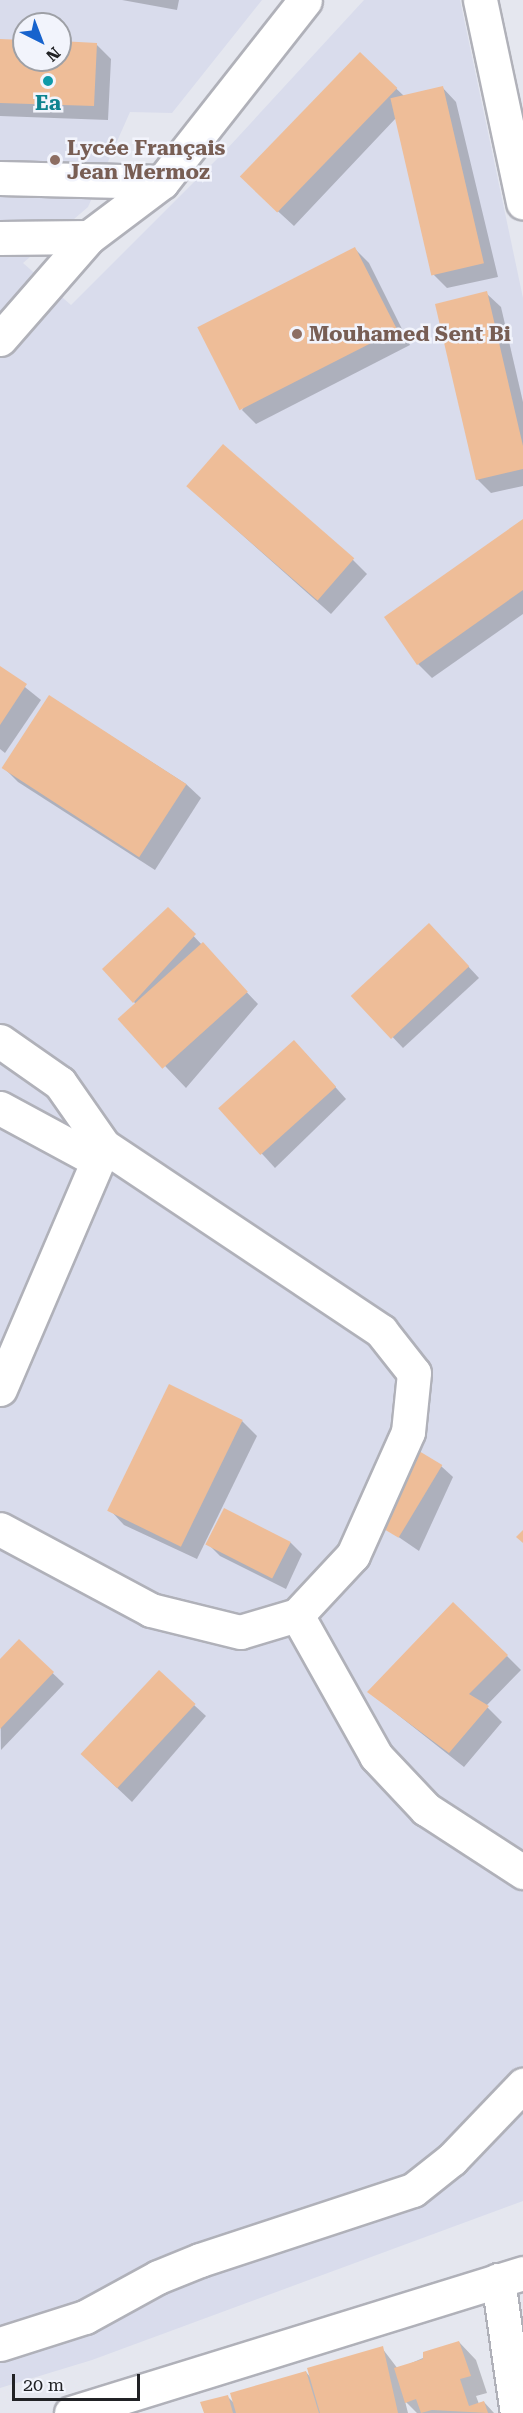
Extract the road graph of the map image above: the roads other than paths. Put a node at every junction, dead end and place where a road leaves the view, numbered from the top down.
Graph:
1 (305, 0) edge
2 (480, 0) edge
3 (0, 178) edge
4 (162, 182) junction
5 (523, 202) edge
6 (89, 237) junction
7 (0, 238) edge
8 (0, 339) edge
9 (0, 1041) edge
10 (0, 1108) edge
11 (101, 1154) junction
12 (0, 1389) edge
13 (0, 1529) edge
14 (297, 1615) junction
15 (523, 1872) edge
16 (523, 2085) edge
17 (510, 2277) edge
18 (0, 2344) edge
19 (72, 2413) edge
20 (517, 2413) edge

1 - 4 street
2 - 5 street
3 - 4 street
4 - 6 street
6 - 7 street
6 - 8 street
9 - 11 street
10 - 11 street
11 - 12 street
11 - 14 street
13 - 14 street
14 - 15 street
16 - 18 street
17 - 19 street
17 - 20 street

